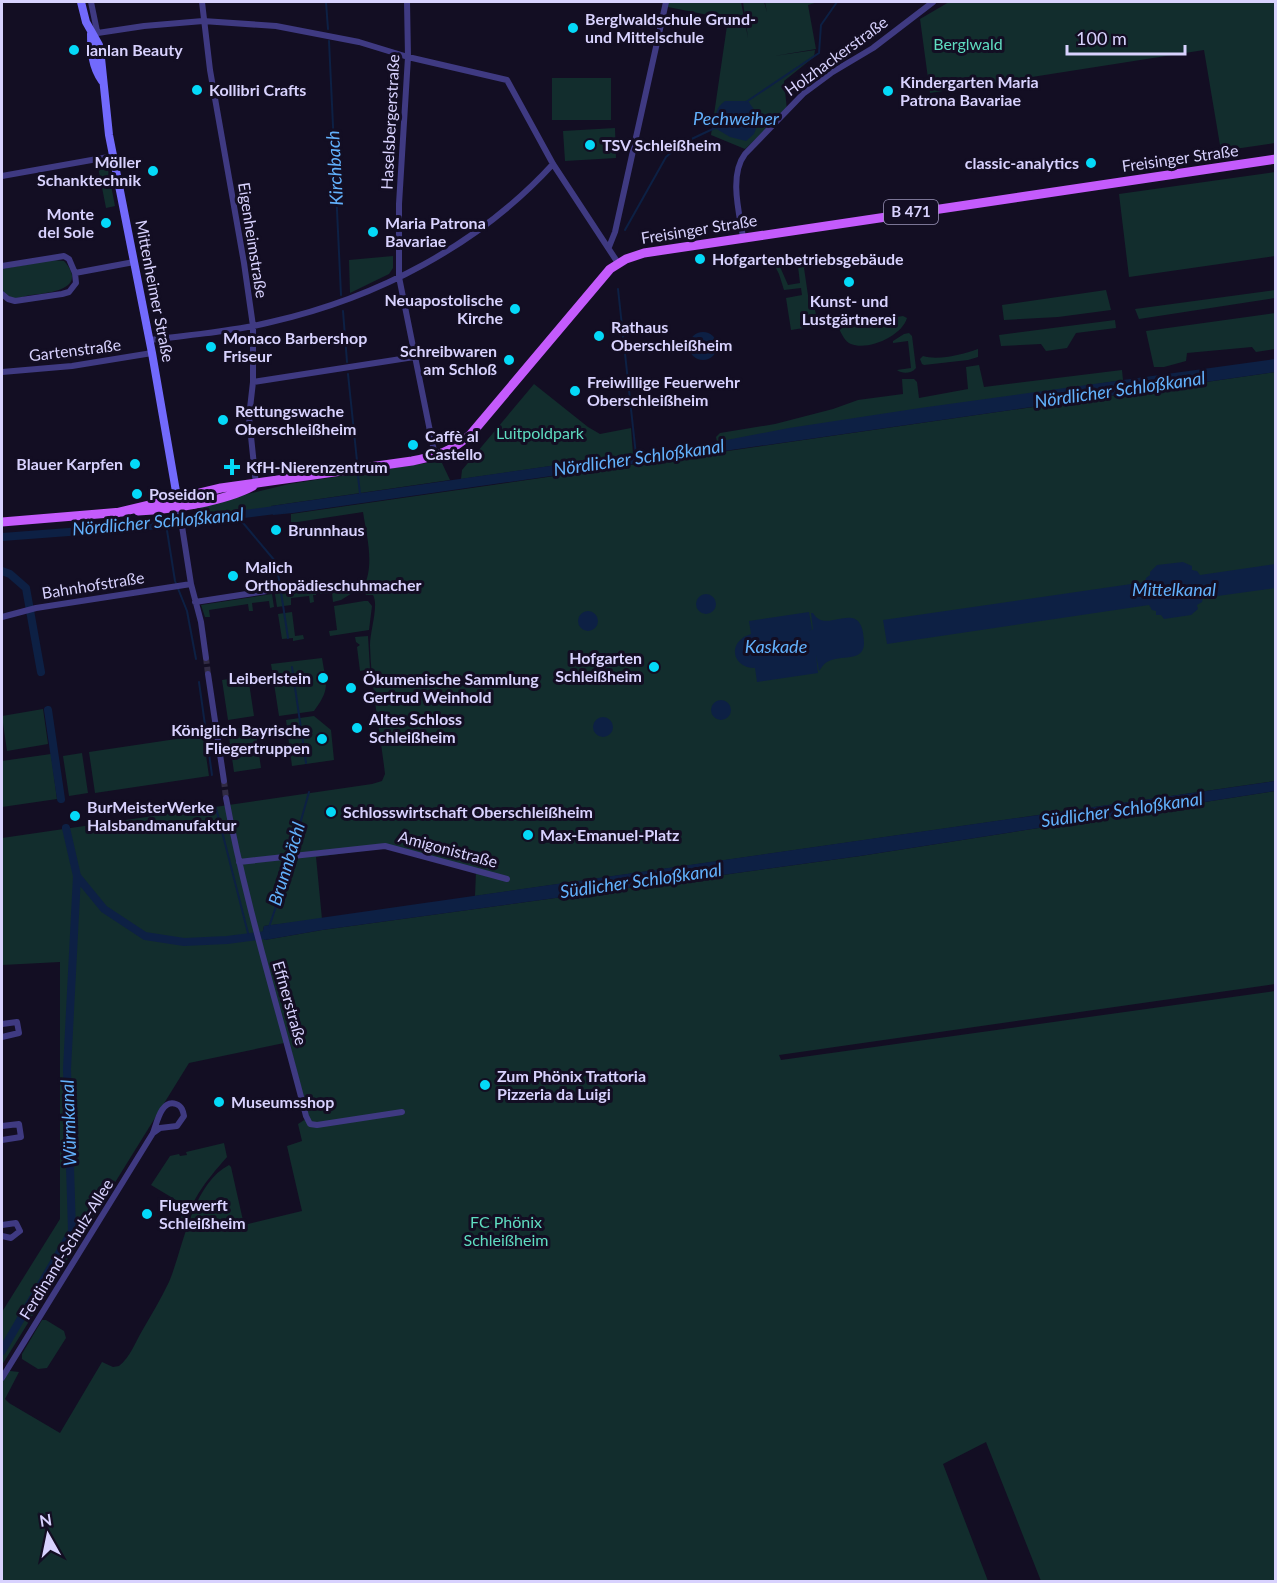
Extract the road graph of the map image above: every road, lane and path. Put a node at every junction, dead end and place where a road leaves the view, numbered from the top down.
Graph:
1 (81, 2) edge
2 (91, 2) edge
3 (202, 2) edge
4 (407, 2) edge
5 (666, 2) edge
6 (933, 2) edge
7 (203, 21) junction
8 (94, 33) junction
9 (408, 57) junction
10 (114, 156) junction
11 (1275, 159) edge
12 (554, 164) junction
13 (2, 176) edge
14 (742, 237) junction
15 (609, 247) junction
16 (134, 262) junction
17 (618, 263) junction
18 (2, 266) edge
19 (75, 273) junction
20 (399, 277) junction
21 (2, 294) edge
22 (253, 326) junction
23 (149, 340) junction
24 (152, 353) junction
25 (414, 357) junction
26 (2, 372) edge
27 (253, 382) junction
28 (435, 456) junction
29 (256, 484) junction
30 (179, 507) junction
31 (2, 522) edge
32 (191, 584) junction
33 (273, 590) dead end
34 (195, 602) junction
35 (2, 617) edge
36 (206, 658) tunnel mouth
37 (208, 674) tunnel mouth
38 (224, 782) tunnel mouth
39 (226, 798) tunnel mouth
40 (239, 862) junction
41 (507, 879) dead end
42 (2, 1024) edge
43 (2, 1037) edge
44 (402, 1112) dead end
45 (2, 1126) edge
46 (153, 1133) junction
47 (2, 1140) edge
48 (2, 1225) edge
49 (2, 1236) edge
50 (2, 1378) edge

1 - 8 main road, Mittenheimer Straße
2 - 8 street, Mittenheimer Straße
3 - 7 street, Eigenheimstraße
4 - 9 street, Haselsbergerstraße
5 - 15 street
6 - 14 street, Holzhackerstraße
7 - 8 street
7 - 9 street
7 - 22 street, Eigenheimstraße
8 - 10 main road, Mittenheimer Straße
9 - 12 street
9 - 20 street, Haselsbergerstraße
10 - 13 street
10 - 16 main road, Mittenheimer Straße
11 - 14 main road, Freisinger Straße / B 471
12 - 15 street
12 - 20 street
14 - 17 main road, Freisinger Straße / B 471
15 - 17 street
16 - 19 street
16 - 23 main road, Mittenheimer Straße
17 - 28 main road, Freisinger Straße / B 471
18 - 19 street
19 - 21 street
20 - 22 street
20 - 25 street, Haselsbergerstraße
22 - 23 street
22 - 27 street, Eigenheimstraße
23 - 24 main road, Mittenheimer Straße
24 - 26 street, Gartenstraße
24 - 30 main road, Mittenheimer Straße
25 - 27 street
25 - 28 street, Haselsbergerstraße
27 - 29 street, Eigenheimstraße
28 - 29 main road, Freisinger Straße / B 471
29 - 30 main road, Freisinger Straße / B 471
30 - 31 main road, B 471
30 - 32 street
32 - 34 street
32 - 35 street, Bahnhofstraße
33 - 34 street
34 - 36 street
37 - 38 street
39 - 40 street, Effnerstraße
40 - 41 street, Amigonistraße
40 - 44 street, Effnerstraße
42 - 43 street
45 - 47 street
46 - 46 street, Ferdinand-Schulz-Allee
46 - 50 street, Ferdinand-Schulz-Allee
48 - 49 street

